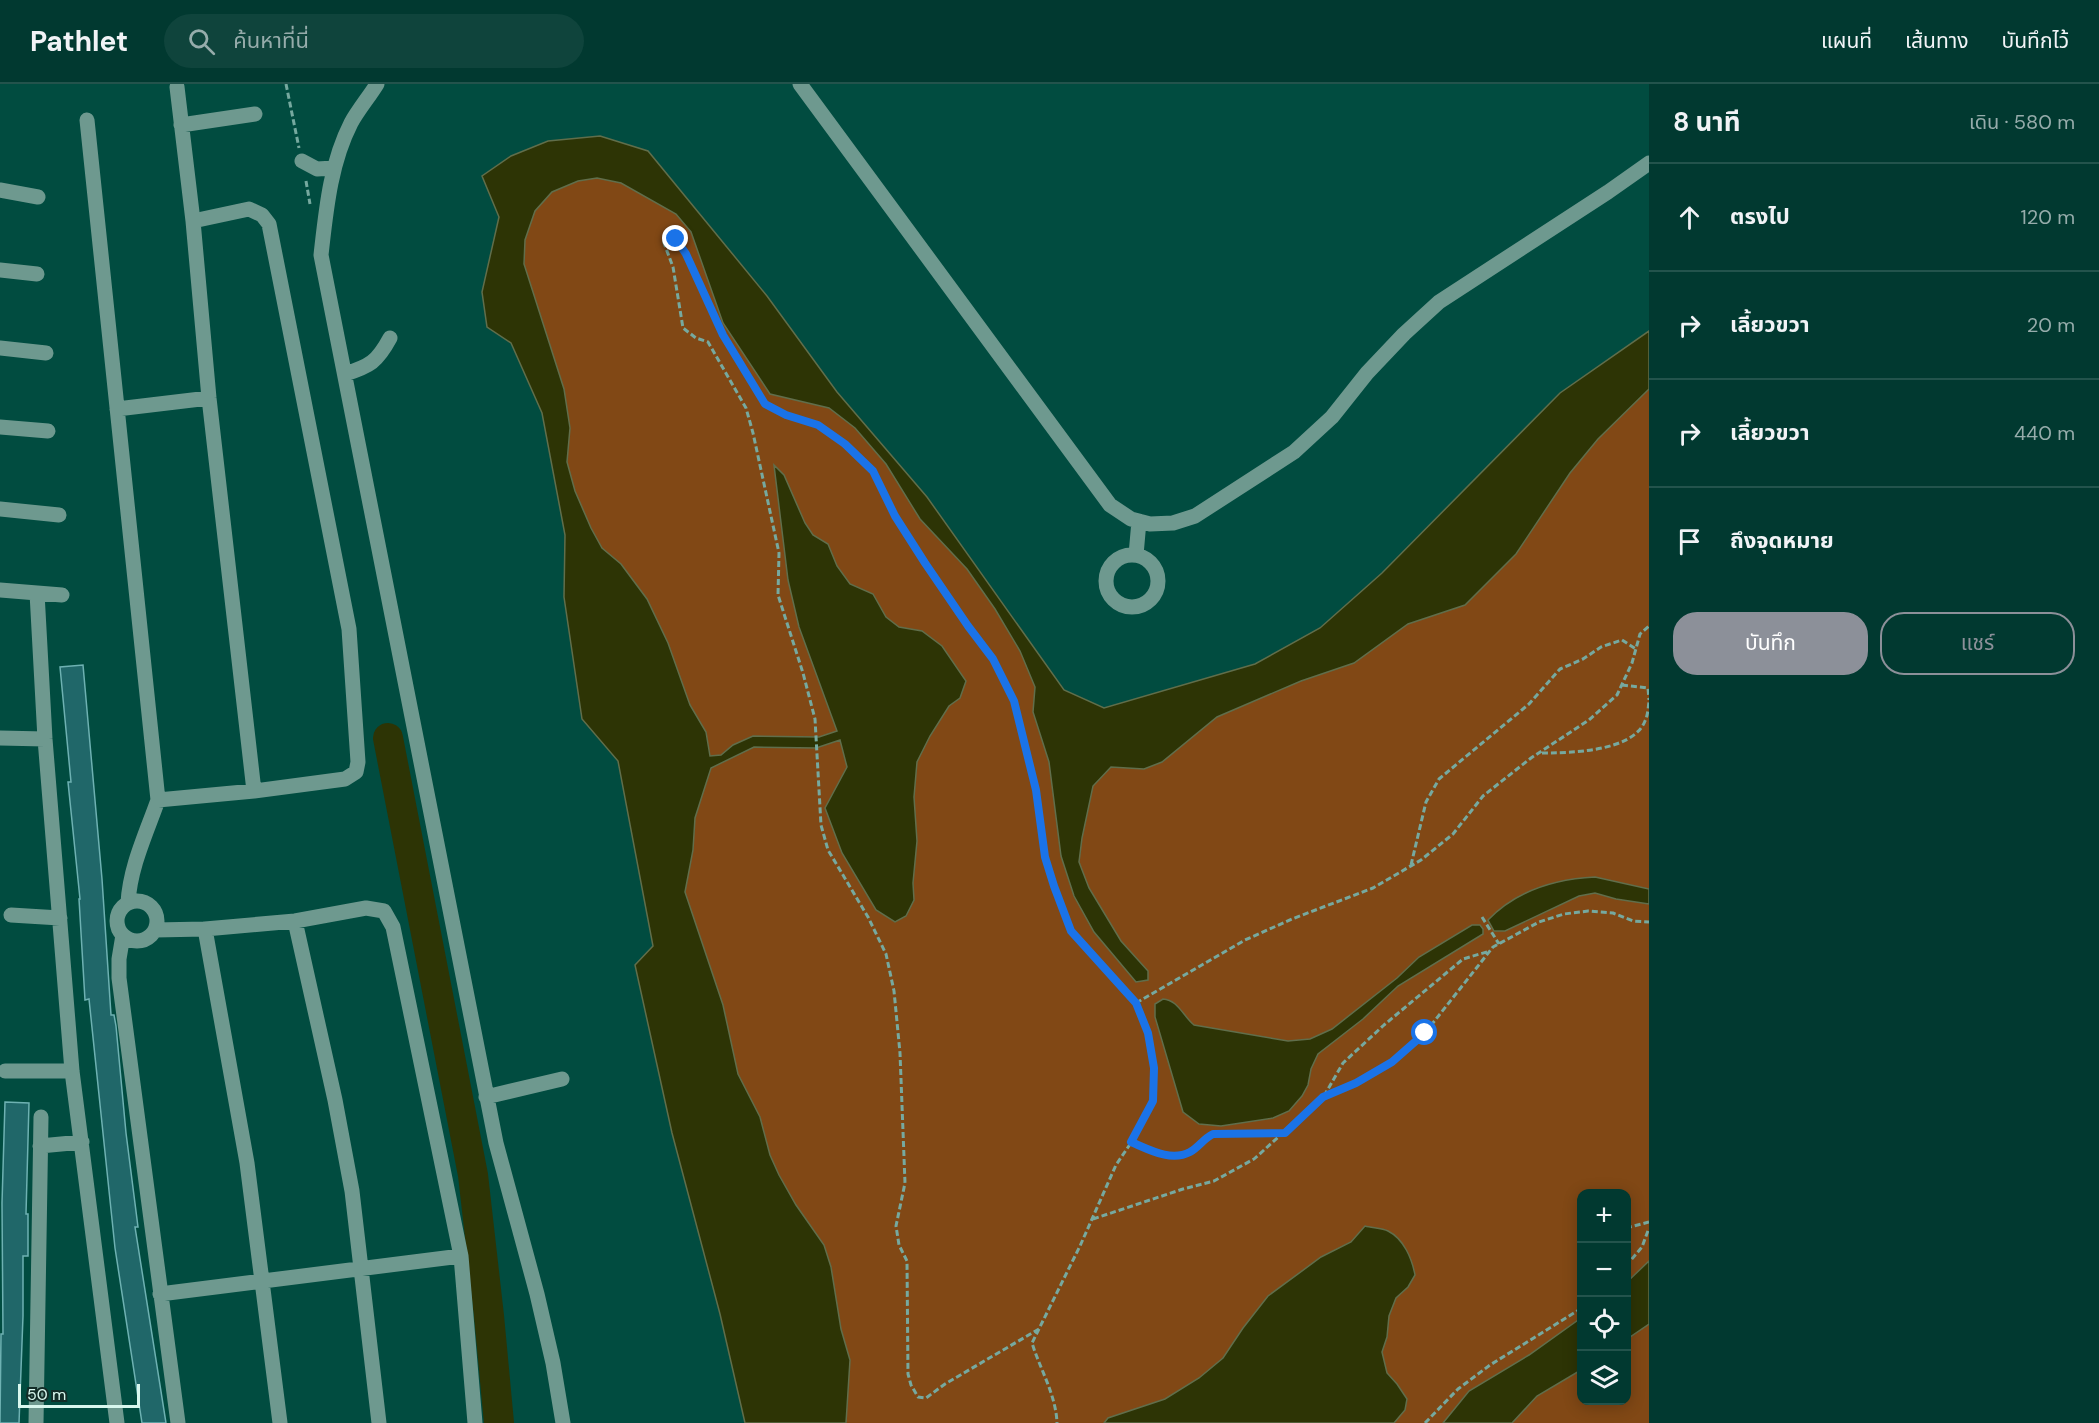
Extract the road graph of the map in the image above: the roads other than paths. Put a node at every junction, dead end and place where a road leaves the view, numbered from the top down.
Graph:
1 (377, 84) edge
2 (800, 84) edge
3 (177, 87) dead end
4 (255, 114) dead end
5 (87, 120) dead end
6 (181, 125) junction
7 (302, 161) dead end
8 (1649, 163) edge
9 (334, 168) junction
10 (0, 190) edge
11 (38, 197) dead end
12 (193, 221) junction
13 (0, 270) edge
14 (37, 274) dead end
15 (390, 338) dead end
16 (0, 348) edge
17 (46, 353) dead end
18 (345, 374) junction
19 (209, 398) junction
20 (117, 409) junction
21 (0, 427) edge
22 (48, 432) dead end
23 (0, 509) edge
24 (60, 515) dead end
25 (1139, 521) junction
26 (1136, 555) dead end
27 (0, 590) edge
28 (37, 593) junction
29 (62, 595) dead end
30 (0, 738) edge
31 (45, 739) junction
32 (254, 791) junction
33 (158, 800) junction
34 (128, 903) junction
35 (11, 915) dead end
36 (60, 918) junction
37 (295, 921) junction
38 (205, 929) junction
39 (155, 930) junction
40 (123, 935) junction
41 (5, 1071) dead end
42 (72, 1071) junction
43 (562, 1079) dead end
44 (486, 1097) junction
45 (41, 1117) dead end
46 (82, 1142) junction
47 (40, 1146) junction
48 (460, 1256) junction
49 (361, 1270) junction
50 (262, 1282) junction
51 (160, 1294) junction
52 (36, 1423) edge
53 (117, 1423) edge
54 (178, 1423) edge
55 (280, 1423) edge
56 (379, 1423) edge
57 (475, 1423) edge
58 (563, 1423) edge

1 - 9 street
2 - 25 street
3 - 6 street
4 - 6 street
5 - 20 street
6 - 12 street
7 - 9 street
8 - 25 street
9 - 18 street
10 - 11 street
12 - 19 street
12 - 32 street
13 - 14 street
15 - 18 street
16 - 17 street
18 - 44 street
19 - 20 street
19 - 32 street
20 - 33 street
21 - 22 street
23 - 24 street
25 - 26 street
27 - 28 street
28 - 29 street
28 - 31 street
30 - 31 street
31 - 36 street
32 - 33 street
33 - 34 street
34 - 39 street
34 - 40 street
35 - 36 street
36 - 42 street
37 - 38 street
37 - 48 street
37 - 49 street
38 - 39 street
38 - 50 street
39 - 40 street
40 - 51 street
41 - 42 street
42 - 46 street
43 - 44 street
44 - 58 street
45 - 47 street
46 - 47 street
46 - 53 street
47 - 52 street
48 - 49 street
48 - 57 street
49 - 50 street
49 - 56 street
50 - 51 street
50 - 55 street
51 - 54 street

